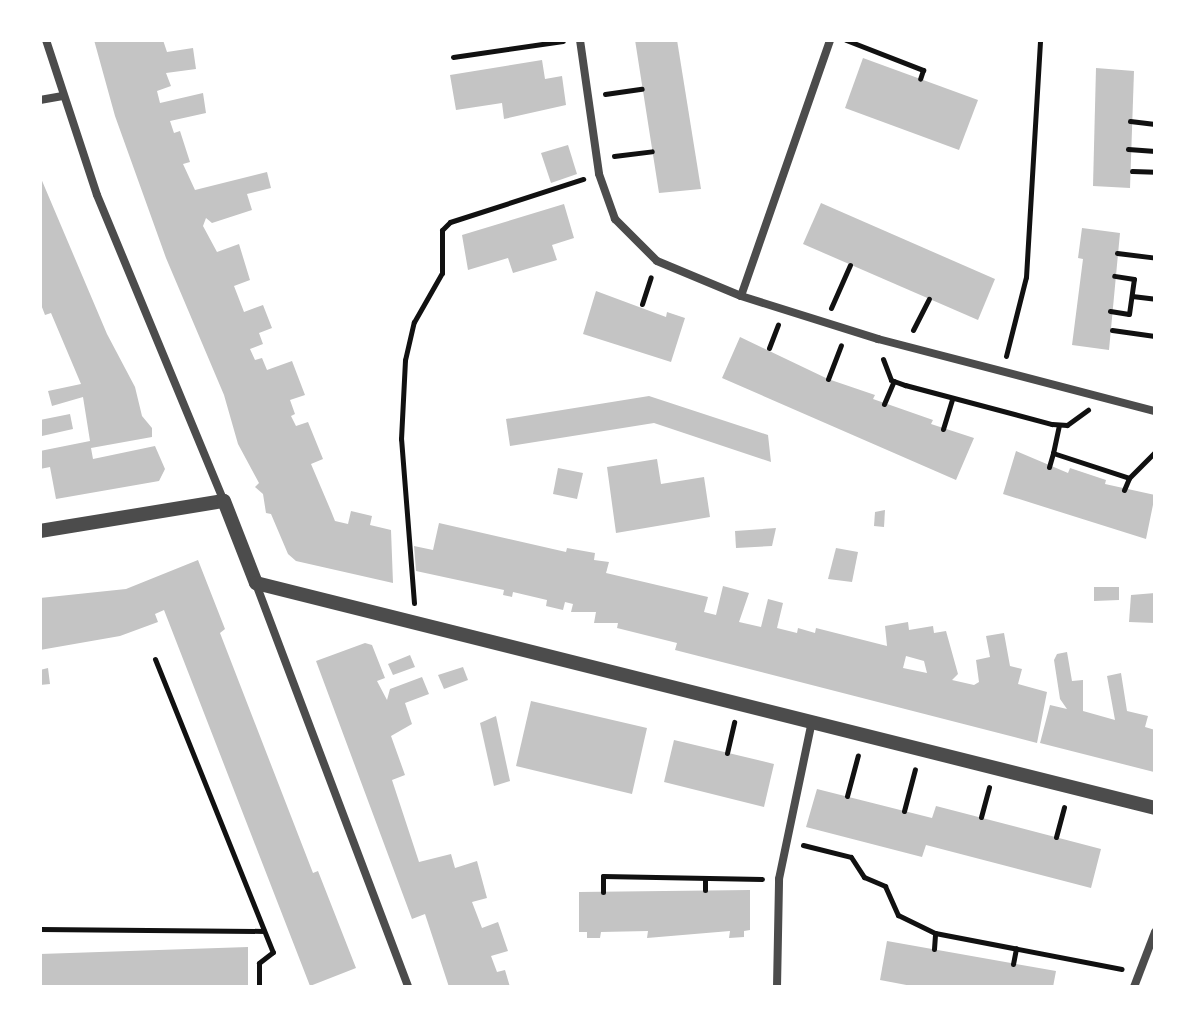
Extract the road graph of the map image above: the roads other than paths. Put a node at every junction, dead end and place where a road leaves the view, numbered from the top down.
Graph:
1 (46, 40) edge
2 (580, 40) edge
3 (830, 40) edge
4 (63, 96) junction
5 (40, 100) edge
6 (741, 296) junction
7 (1155, 411) edge
8 (224, 501) junction
9 (40, 531) edge
10 (256, 583) junction
11 (812, 721) junction
12 (1155, 808) edge
13 (1155, 932) edge
14 (408, 987) edge
15 (777, 987) edge
16 (1134, 987) edge

1 - 4 street
2 - 6 street
3 - 6 street
4 - 5 street
4 - 8 street
6 - 7 street
8 - 9 street
8 - 10 street
10 - 11 street
10 - 14 street
11 - 12 street
11 - 15 street
13 - 16 street

